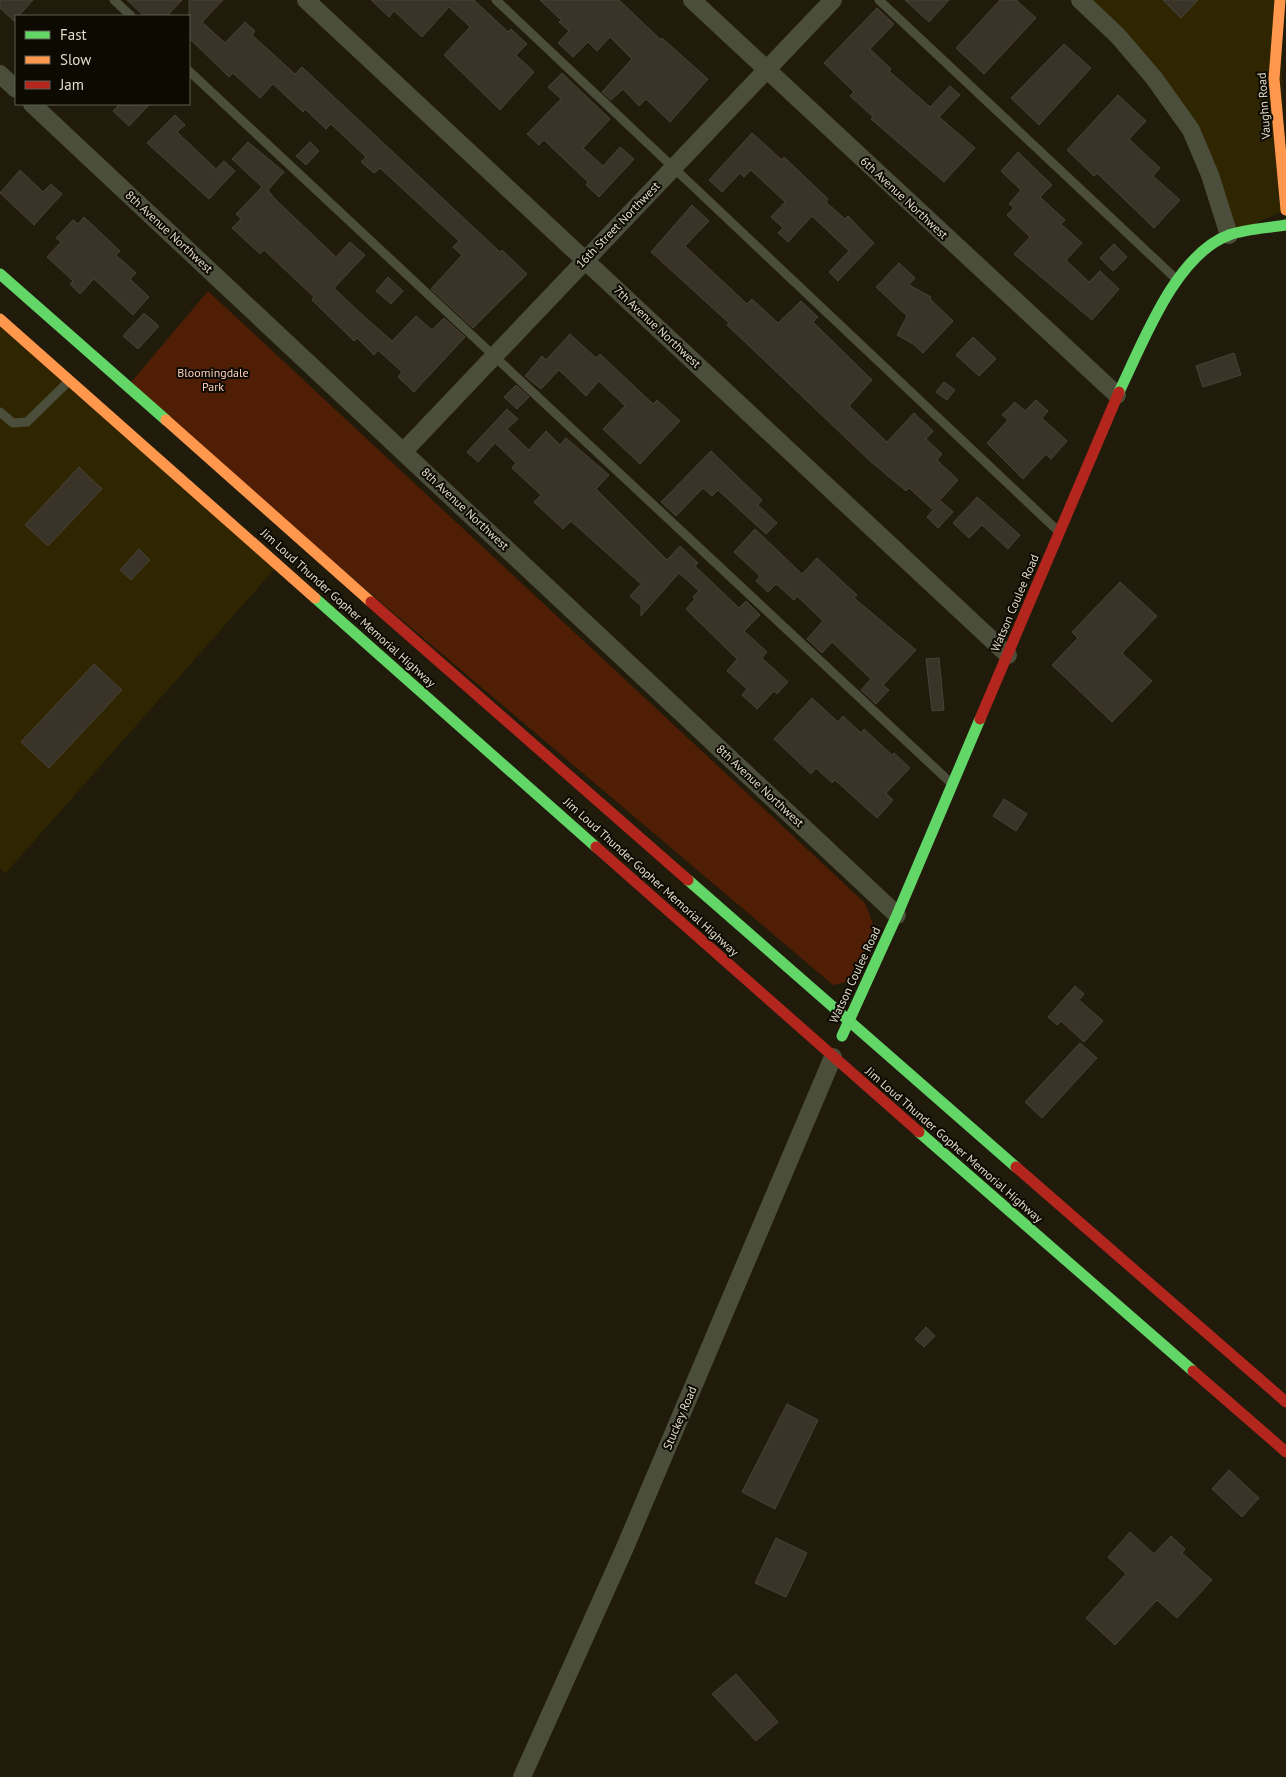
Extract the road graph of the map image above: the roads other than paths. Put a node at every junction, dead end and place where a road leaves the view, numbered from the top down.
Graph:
1 (114, 0) edge
2 (306, 0) edge
3 (496, 0) edge
4 (692, 0) edge
5 (833, 0) edge
6 (879, 0) edge
7 (1080, 0) edge
8 (1278, 2) edge
9 (130, 15) edge
10 (767, 71) junction
11 (190, 72) edge
12 (0, 74) edge
13 (15, 88) edge
14 (33, 105) edge
15 (674, 168) junction
16 (1286, 210) edge
17 (1286, 225) edge
18 (1229, 234) junction
19 (585, 260) junction
20 (0, 274) edge
21 (1177, 280) junction
22 (0, 319) edge
23 (493, 357) junction
24 (69, 380) junction
25 (1117, 395) junction
26 (0, 412) edge
27 (404, 451) junction
28 (1060, 533) junction
29 (1008, 655) junction
30 (953, 785) junction
31 (897, 915) junction
32 (848, 1022) junction
33 (833, 1057) junction
34 (1286, 1402) edge
35 (1286, 1452) edge
36 (522, 1777) edge

1 - 9 lane
2 - 19 street, 7th Avenue Northwest
3 - 15 lane
4 - 10 street, 6th Avenue Northwest
5 - 10 street, 16th Street Northwest
6 - 21 lane
7 - 18 street
8 - 16 main road, Vaughn Road
10 - 15 street, 16th Street Northwest
10 - 25 street, 6th Avenue Northwest
11 - 23 lane
12 - 13 street
14 - 27 street, 8th Avenue Northwest
15 - 19 street, 16th Street Northwest
15 - 28 lane
17 - 18 main road, Watson Coulee Road
18 - 21 main road, Watson Coulee Road
19 - 23 street, 16th Street Northwest
19 - 29 street, 7th Avenue Northwest
20 - 32 main road, Jim Loud Thunder Gopher Memorial Highway
21 - 25 main road, Watson Coulee Road
22 - 24 main road, Jim Loud Thunder Gopher Memorial Highway
23 - 27 street, 16th Street Northwest
23 - 30 lane
24 - 26 lane
24 - 33 main road, Jim Loud Thunder Gopher Memorial Highway
25 - 28 main road, Watson Coulee Road
27 - 31 street, 8th Avenue Northwest
28 - 29 main road, Watson Coulee Road
29 - 30 main road, Watson Coulee Road
30 - 31 main road, Watson Coulee Road
31 - 32 main road, Watson Coulee Road
32 - 33 main road, Watson Coulee Road
32 - 34 main road, Jim Loud Thunder Gopher Memorial Highway
33 - 35 main road, Jim Loud Thunder Gopher Memorial Highway
33 - 36 street, Stuckey Road

